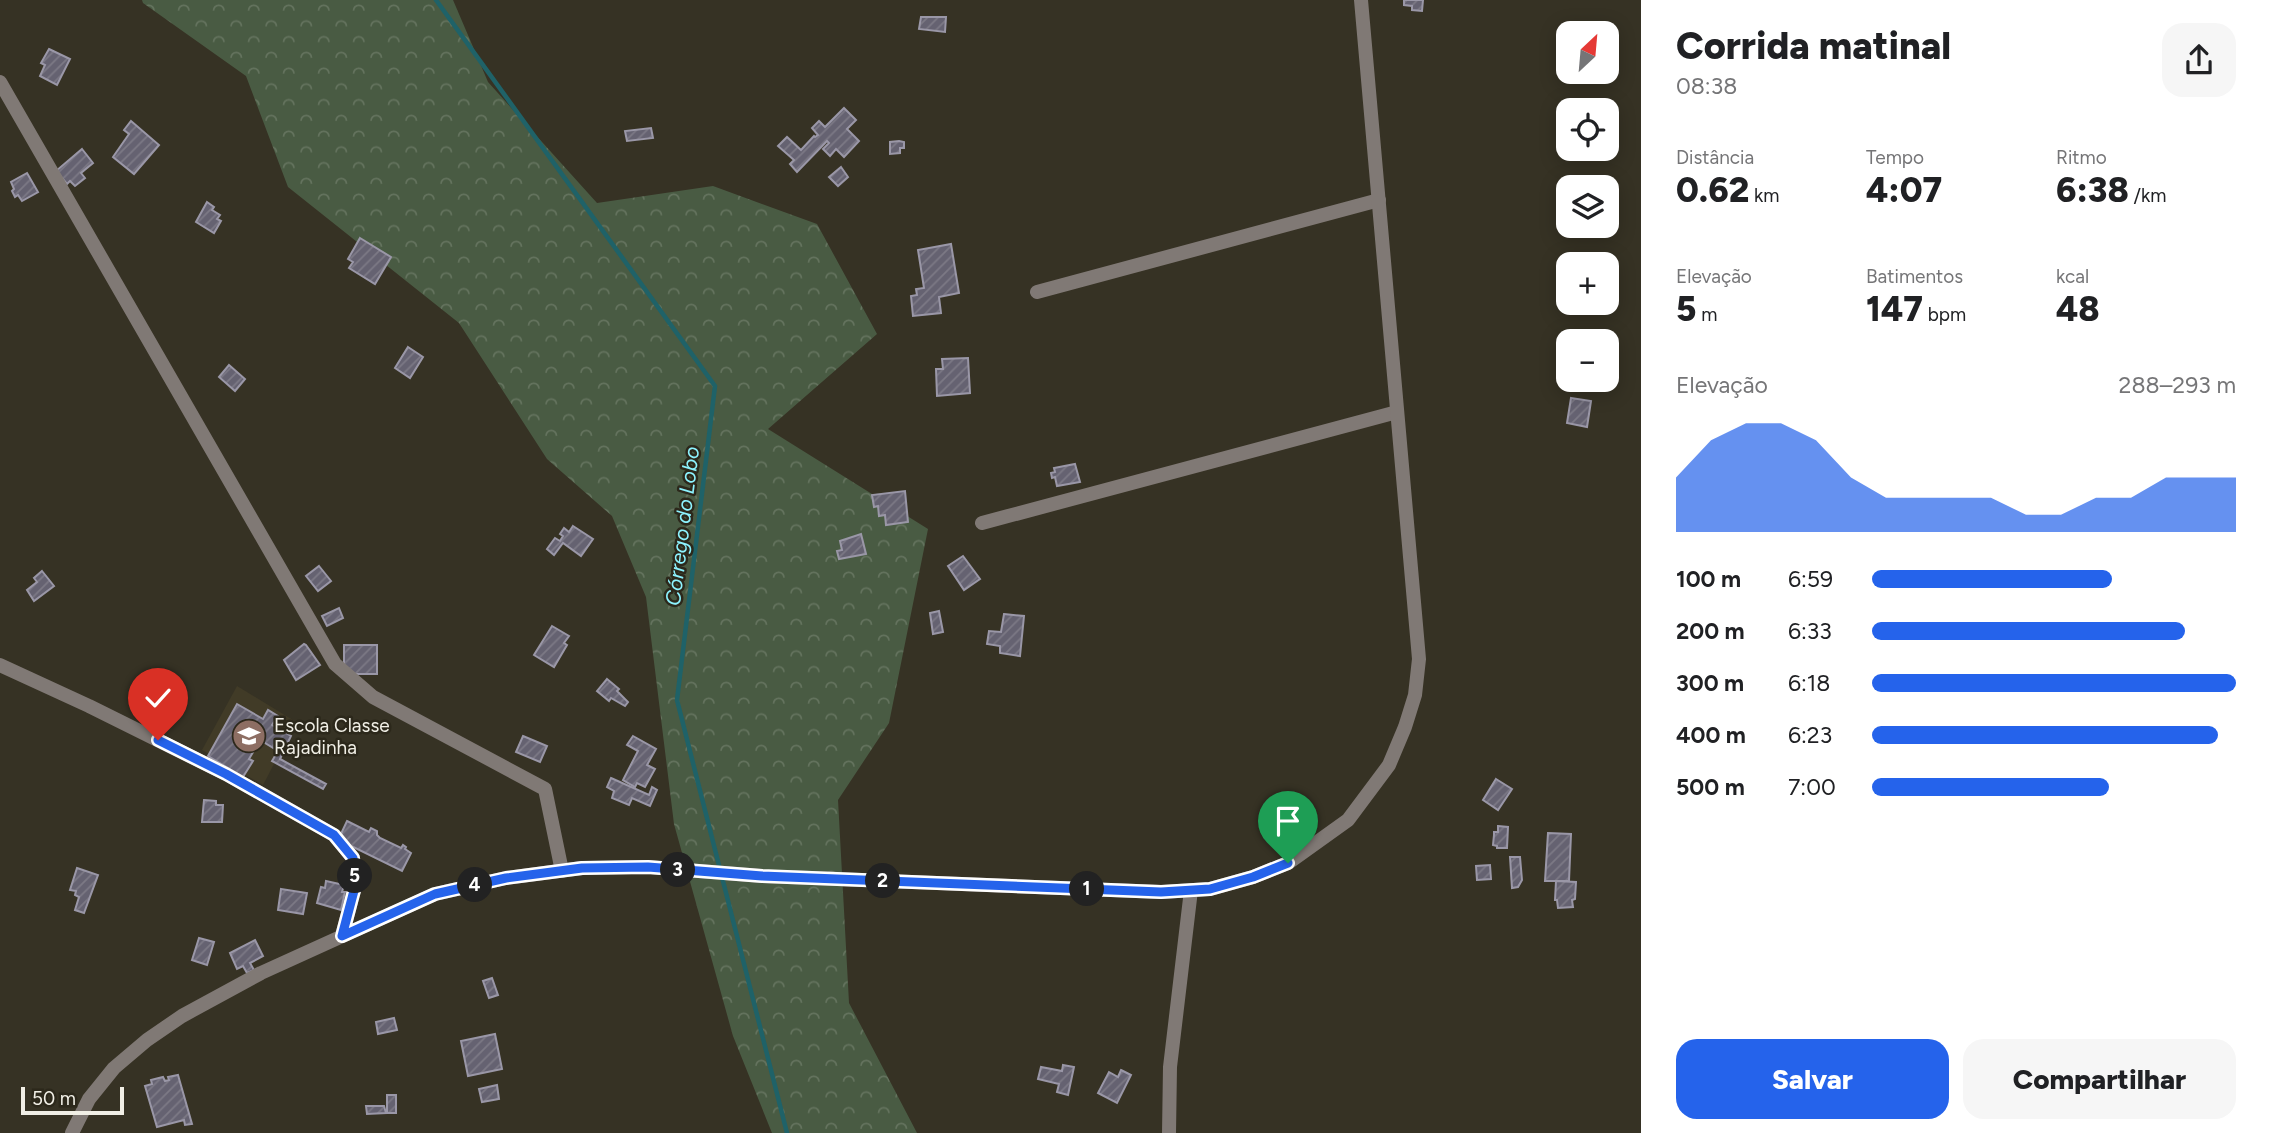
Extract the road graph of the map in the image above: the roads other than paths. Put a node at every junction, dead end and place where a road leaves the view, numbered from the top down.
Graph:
1 (1361, 0) edge
2 (0, 82) edge
3 (1379, 200) junction
4 (1037, 292) dead end
5 (1397, 412) junction
6 (982, 523) dead end
7 (0, 665) edge
8 (562, 871) junction
9 (1191, 890) junction
10 (342, 936) junction
11 (72, 1133) edge
12 (1169, 1133) edge

1 - 3 street
2 - 8 street
3 - 4 street
3 - 5 street
5 - 6 street
5 - 9 street
7 - 10 street
8 - 9 street
8 - 10 street
9 - 12 street
10 - 11 street

